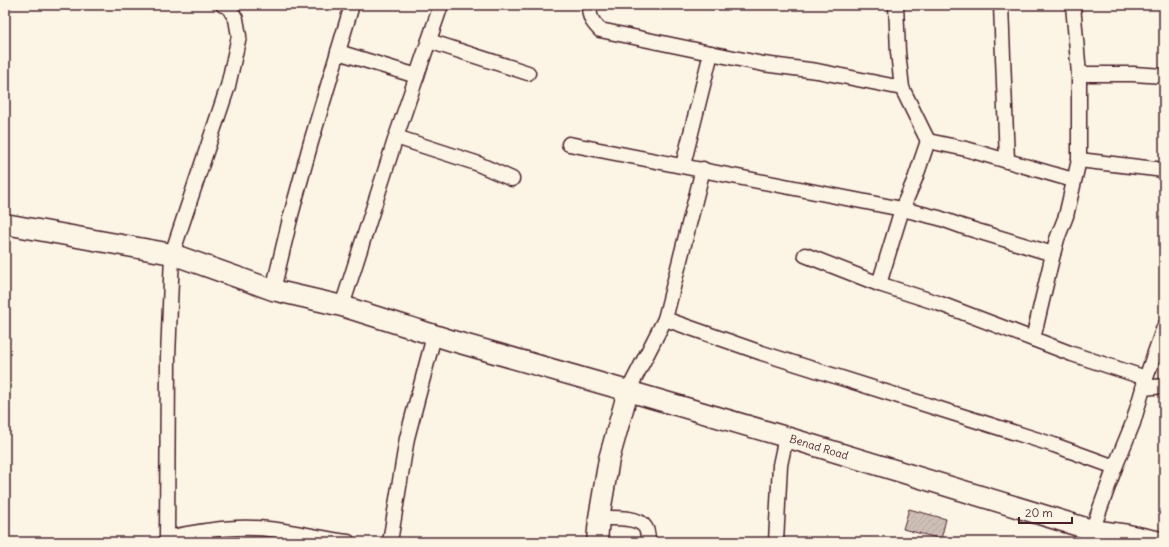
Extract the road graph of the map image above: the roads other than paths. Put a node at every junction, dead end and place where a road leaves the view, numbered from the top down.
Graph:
1 (223, 5) edge
2 (352, 5) edge
3 (441, 5) edge
4 (589, 5) edge
5 (896, 5) edge
6 (1001, 5) edge
7 (1074, 5) edge
8 (429, 41) junction
9 (338, 52) junction
10 (711, 53) junction
11 (528, 73) dead end
12 (1079, 74) junction
13 (417, 76) junction
14 (1164, 76) edge
15 (902, 88) junction
16 (396, 137) junction
17 (928, 141) junction
18 (569, 144) dead end
19 (1079, 160) junction
20 (1006, 161) junction
21 (683, 165) junction
22 (703, 169) junction
23 (1164, 170) edge
24 (512, 179) dead end
25 (1073, 180) junction
26 (902, 209) junction
27 (5, 224) edge
28 (172, 254) junction
29 (1053, 254) junction
30 (805, 255) dead end
31 (879, 284) junction
32 (273, 290) junction
33 (342, 306) junction
34 (665, 318) junction
35 (1164, 327) edge
36 (434, 336) junction
37 (1033, 339) junction
38 (1145, 383) junction
39 (1164, 386) edge
40 (628, 391) junction
41 (786, 437) junction
42 (1115, 467) junction
43 (599, 518) junction
44 (1090, 536) edge
45 (167, 540) edge
46 (778, 541) edge
47 (348, 542) edge
48 (390, 542) edge
49 (597, 542) edge
50 (648, 542) edge
51 (1160, 542) edge

1 - 28 street
2 - 9 street
3 - 8 street
4 - 10 street
5 - 15 street
6 - 20 street
7 - 12 street
8 - 11 street
8 - 13 street
9 - 13 street
9 - 32 street
10 - 15 street
10 - 21 street
12 - 14 street
12 - 19 street
13 - 16 street
15 - 17 street
16 - 24 street
16 - 33 street
17 - 20 street
17 - 26 street
18 - 21 street
19 - 23 street
19 - 25 street
20 - 25 street
21 - 22 street
22 - 26 street
22 - 34 street
25 - 29 street
26 - 29 street
26 - 31 street
27 - 28 main road, Benad Road
28 - 32 main road, Benad Road
28 - 45 street
29 - 37 street
30 - 31 street
31 - 37 street
32 - 33 main road, Benad Road
33 - 36 main road, Benad Road
34 - 40 street
34 - 42 street
35 - 38 street
36 - 40 main road, Benad Road
36 - 48 street
37 - 38 street
38 - 39 street
38 - 42 street
40 - 41 main road, Benad Road
40 - 43 main road
41 - 44 main road, Benad Road
41 - 46 street
42 - 44 street
43 - 49 main road
43 - 50 street
44 - 51 main road, Benad Road
45 - 47 street

